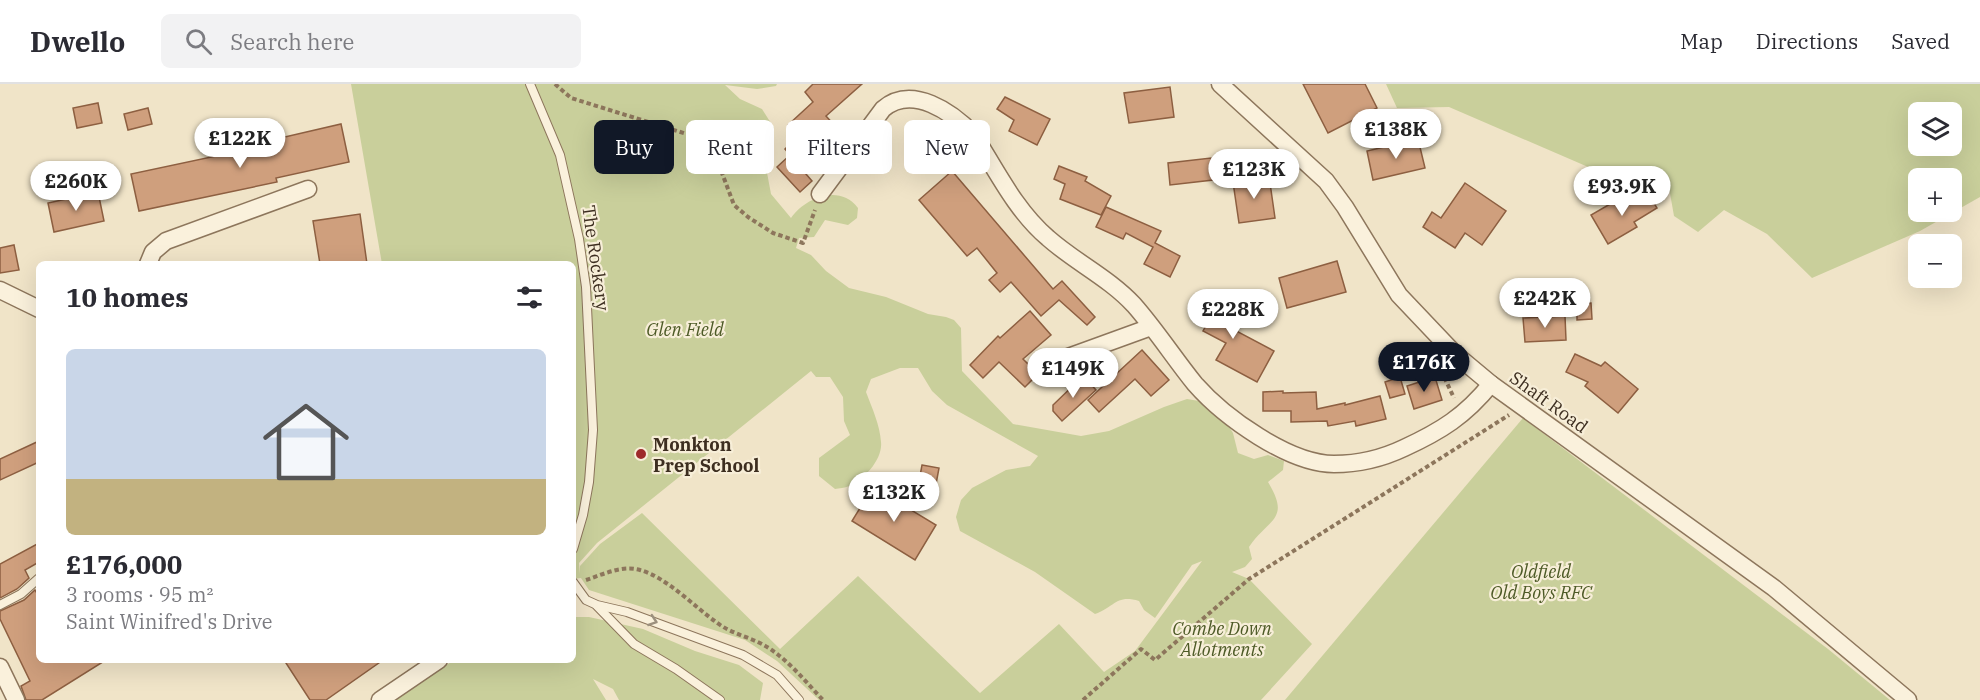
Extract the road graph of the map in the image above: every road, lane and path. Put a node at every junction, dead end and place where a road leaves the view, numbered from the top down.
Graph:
1 (530, 84) edge
2 (555, 84) edge
3 (1220, 84) edge
4 (308, 189) dead end
5 (820, 194) joint
6 (149, 261) edge
7 (0, 290) edge
8 (36, 308) edge
9 (1152, 327) junction
10 (1060, 360) dead end
11 (1491, 384) junction
12 (1521, 405) junction
13 (576, 539) edge
14 (36, 581) edge
15 (576, 582) edge
16 (576, 586) edge
17 (0, 605) edge
18 (597, 605) junction
19 (435, 663) edge
20 (0, 667) edge
21 (16, 700) edge
22 (380, 700) edge
23 (720, 700) edge
24 (799, 700) edge
25 (823, 700) edge
26 (1083, 700) edge
27 (1908, 700) edge

1 - 13 lane, The Rockery
2 - 5 path
3 - 11 street, Shaft Road
4 - 6 street
5 - 9 street
7 - 8 street
9 - 10 street
9 - 11 street
11 - 12 street, Shaft Road
12 - 26 path
12 - 27 street, Shaft Road
14 - 17 lane
15 - 25 path
16 - 18 lane
18 - 23 lane
18 -> 24 lane
19 - 22 street
20 - 21 street

